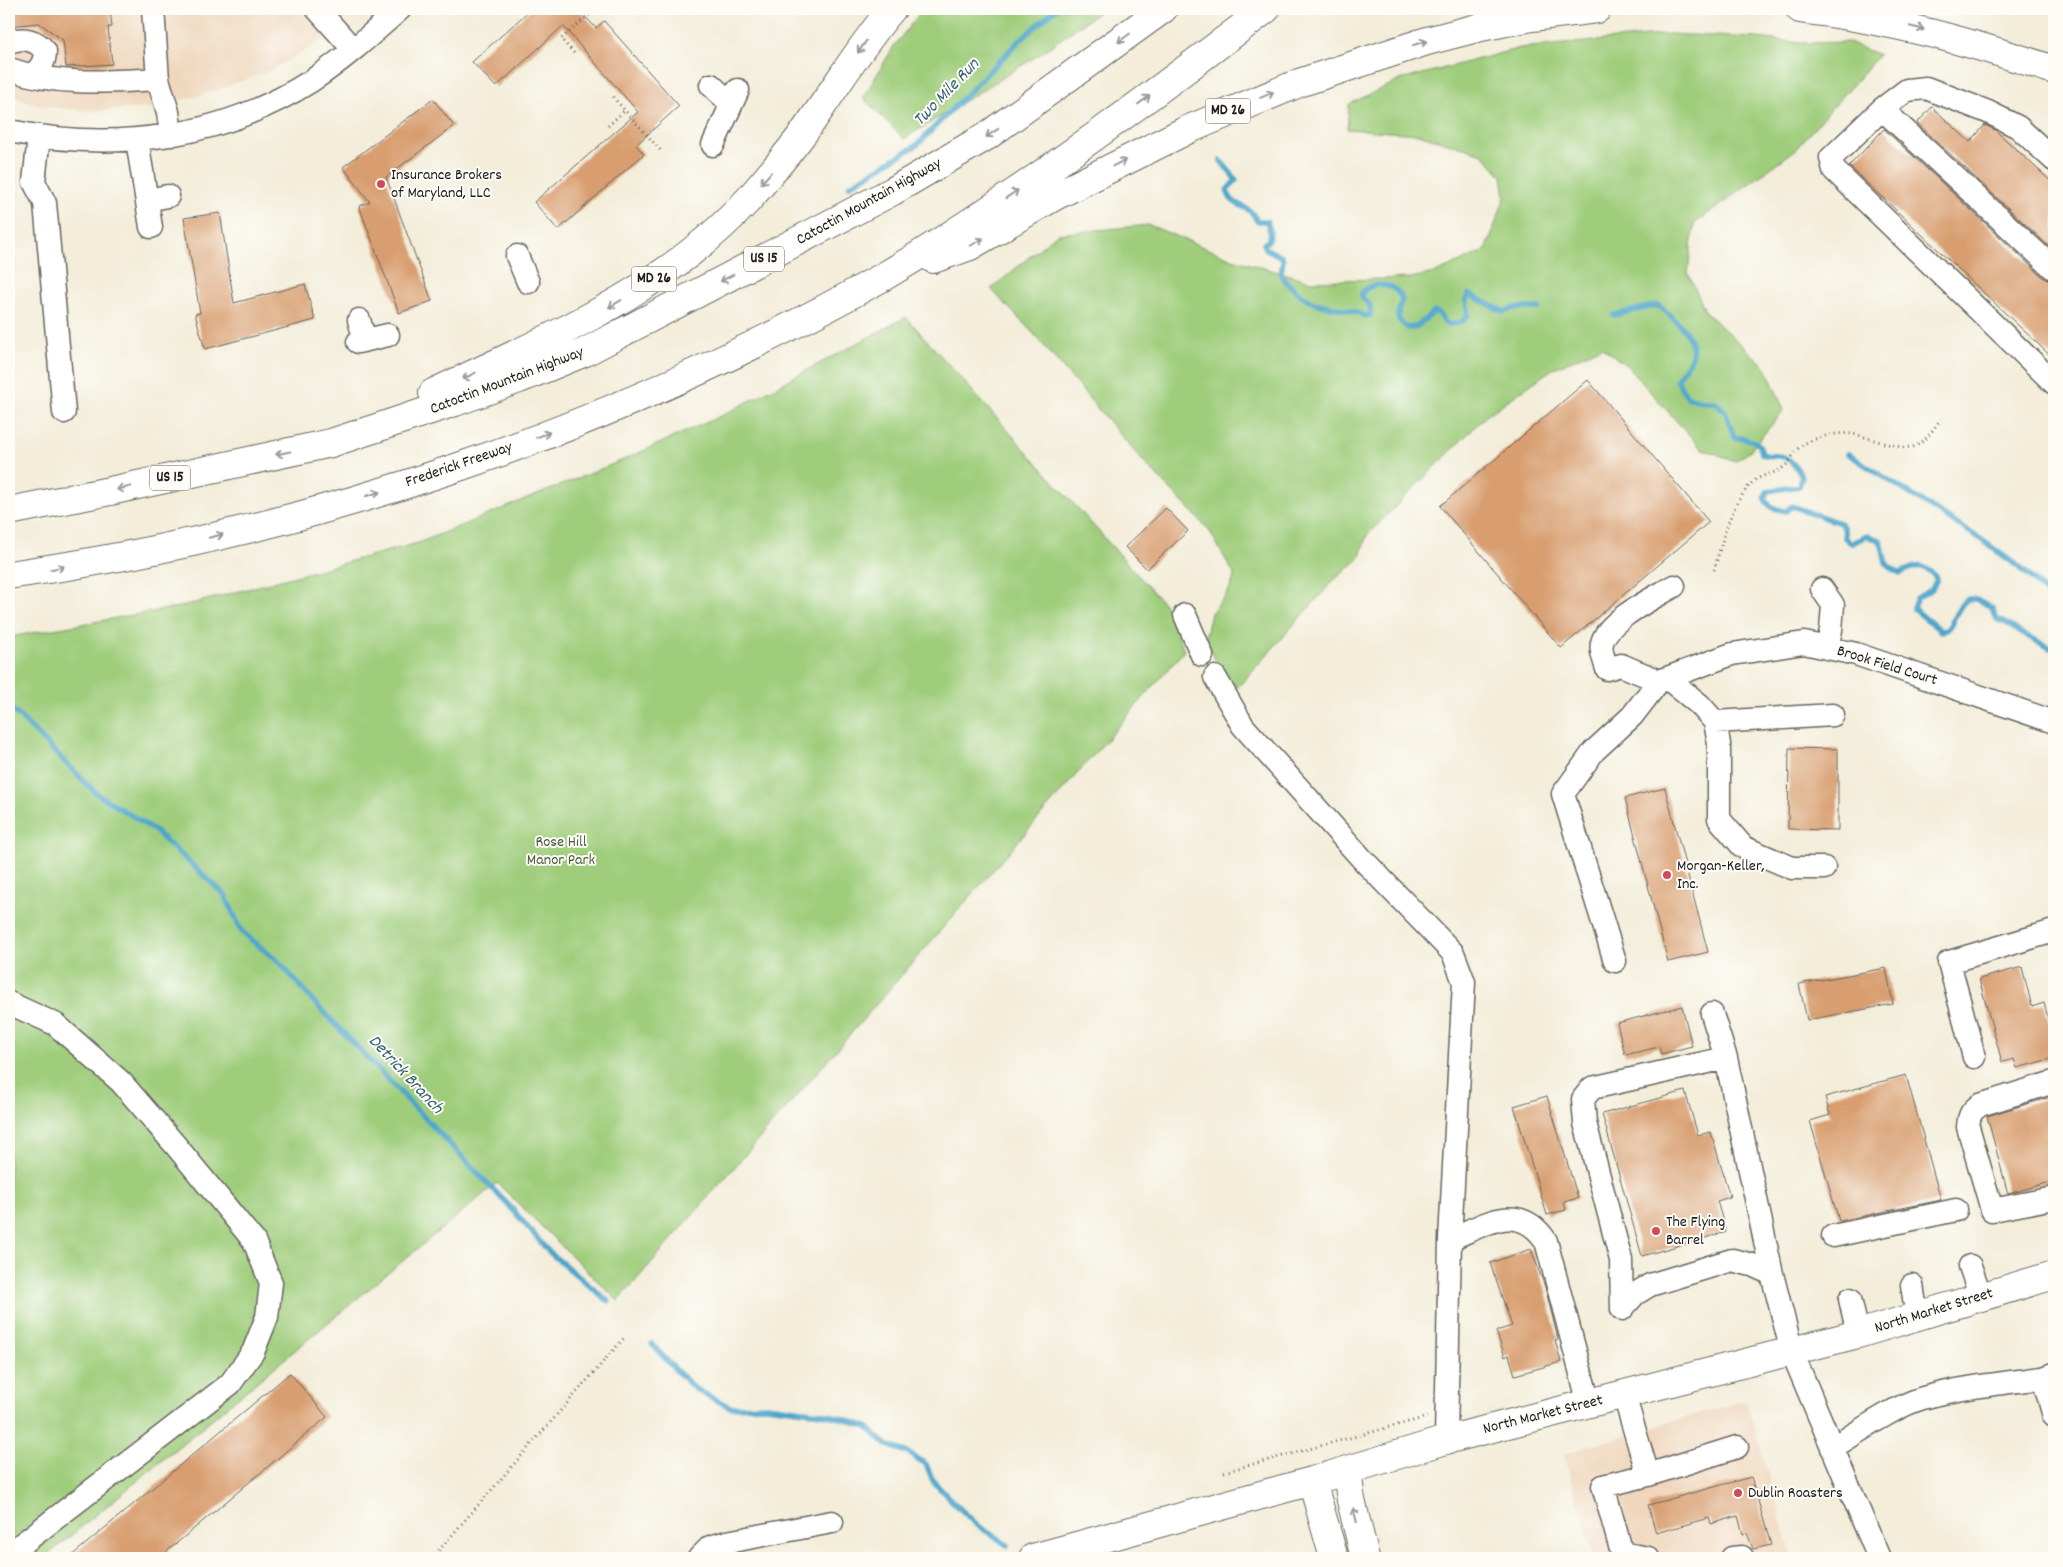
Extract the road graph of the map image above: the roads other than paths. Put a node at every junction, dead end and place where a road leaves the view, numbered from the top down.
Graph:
1 (153, 9) edge
2 (317, 9) edge
3 (400, 9) edge
4 (892, 9) edge
5 (1163, 9) edge
6 (1266, 9) edge
7 (1597, 9) edge
8 (1800, 9) edge
9 (9, 42) edge
10 (353, 50) junction
11 (9, 69) edge
12 (2054, 70) edge
13 (32, 75) junction
14 (158, 79) junction
15 (711, 85) dead end
16 (1882, 109) junction
17 (9, 132) edge
18 (171, 135) junction
19 (39, 137) junction
20 (137, 140) junction
21 (713, 145) dead end
22 (2054, 160) edge
23 (168, 196) dead end
24 (146, 200) junction
25 (150, 228) dead end
26 (517, 256) dead end
27 (2054, 269) edge
28 (882, 277) junction
29 (528, 282) dead end
30 (360, 334) dead end
31 (388, 335) dead end
32 (2054, 384) edge
33 (64, 412) dead end
34 (330, 443) junction
35 (9, 511) edge
36 (9, 575) edge
37 (1674, 586) dead end
38 (1822, 589) dead end
39 (1185, 615) dead end
40 (1826, 648) junction
41 (1202, 655) dead end
42 (1215, 677) dead end
43 (1663, 679) junction
44 (1833, 715) dead end
45 (1715, 722) junction
46 (2054, 722) edge
47 (1824, 868) dead end
48 (2054, 931) edge
49 (1615, 961) dead end
50 (9, 1003) edge
51 (1712, 1014) dead end
52 (1974, 1057) dead end
53 (1726, 1058) junction
54 (2054, 1082) edge
55 (2054, 1198) edge
56 (1956, 1210) dead end
57 (1833, 1236) dead end
58 (1450, 1239) junction
59 (1970, 1266) dead end
60 (1772, 1274) junction
61 (2054, 1275) edge
62 (1912, 1284) dead end
63 (1981, 1297) junction
64 (1850, 1299) dead end
65 (1917, 1316) junction
66 (1858, 1334) junction
67 (1792, 1352) junction
68 (2049, 1376) edge
69 (1624, 1395) junction
70 (1589, 1404) junction
71 (2054, 1416) edge
72 (1446, 1440) junction
73 (1737, 1447) dead end
74 (1832, 1448) junction
75 (1347, 1471) junction
76 (1648, 1475) junction
77 (1312, 1481) junction
78 (832, 1522) dead end
79 (9, 1554) edge
80 (699, 1558) edge
81 (1033, 1558) edge
82 (1334, 1558) edge
83 (1366, 1558) edge
84 (1648, 1558) edge
85 (1879, 1558) edge

1 - 14 street
2 - 10 street
3 - 10 street
4 -> 34 main road, MD 26
5 -> 34 main road, Catoctin Mountain Highway / US 15
28 -> 6 main road
28 -> 7 main road, MD 26
8 -> 12 main road
9 - 13 street
10 - 18 street
11 - 13 street
13 - 14 street
14 - 18 street
15 - 21 street
16 - 22 street
16 - 27 street
16 - 32 street
17 - 19 street
18 - 20 street
19 - 20 street
19 - 33 street
20 - 24 street
23 - 24 street
24 - 25 street
26 - 29 street
36 -> 28 main road, Frederick Freeway
30 - 31 street
34 -> 35 main road, US 15
37 - 43 street
38 - 40 street
39 - 41 street
40 - 43 street, Brook Field Court
40 - 46 street, Brook Field Court
42 - 58 street
43 - 45 street
43 - 49 street
44 - 45 street
45 - 47 street
48 - 52 street
50 - 79 street
51 - 53 street
53 - 60 street
53 - 60 street
54 - 55 street
56 - 57 street
58 - 70 street
58 - 72 street
59 - 63 street
60 - 67 street
61 - 63 main road, North Market Street
62 - 65 street
63 - 65 main road, North Market Street
64 - 66 street
65 - 66 main road, North Market Street
66 - 67 main road, North Market Street
67 - 69 main road, North Market Street
67 - 74 street
68 - 71 street
68 - 74 street
69 - 70 main road, North Market Street
69 - 76 street
70 - 72 main road, North Market Street
72 - 75 main road, North Market Street
73 - 76 street
74 - 85 street
75 - 77 main road, North Market Street
83 -> 75 main road
76 - 84 street
77 - 81 main road, North Market Street
77 - 82 main road
78 - 80 street

